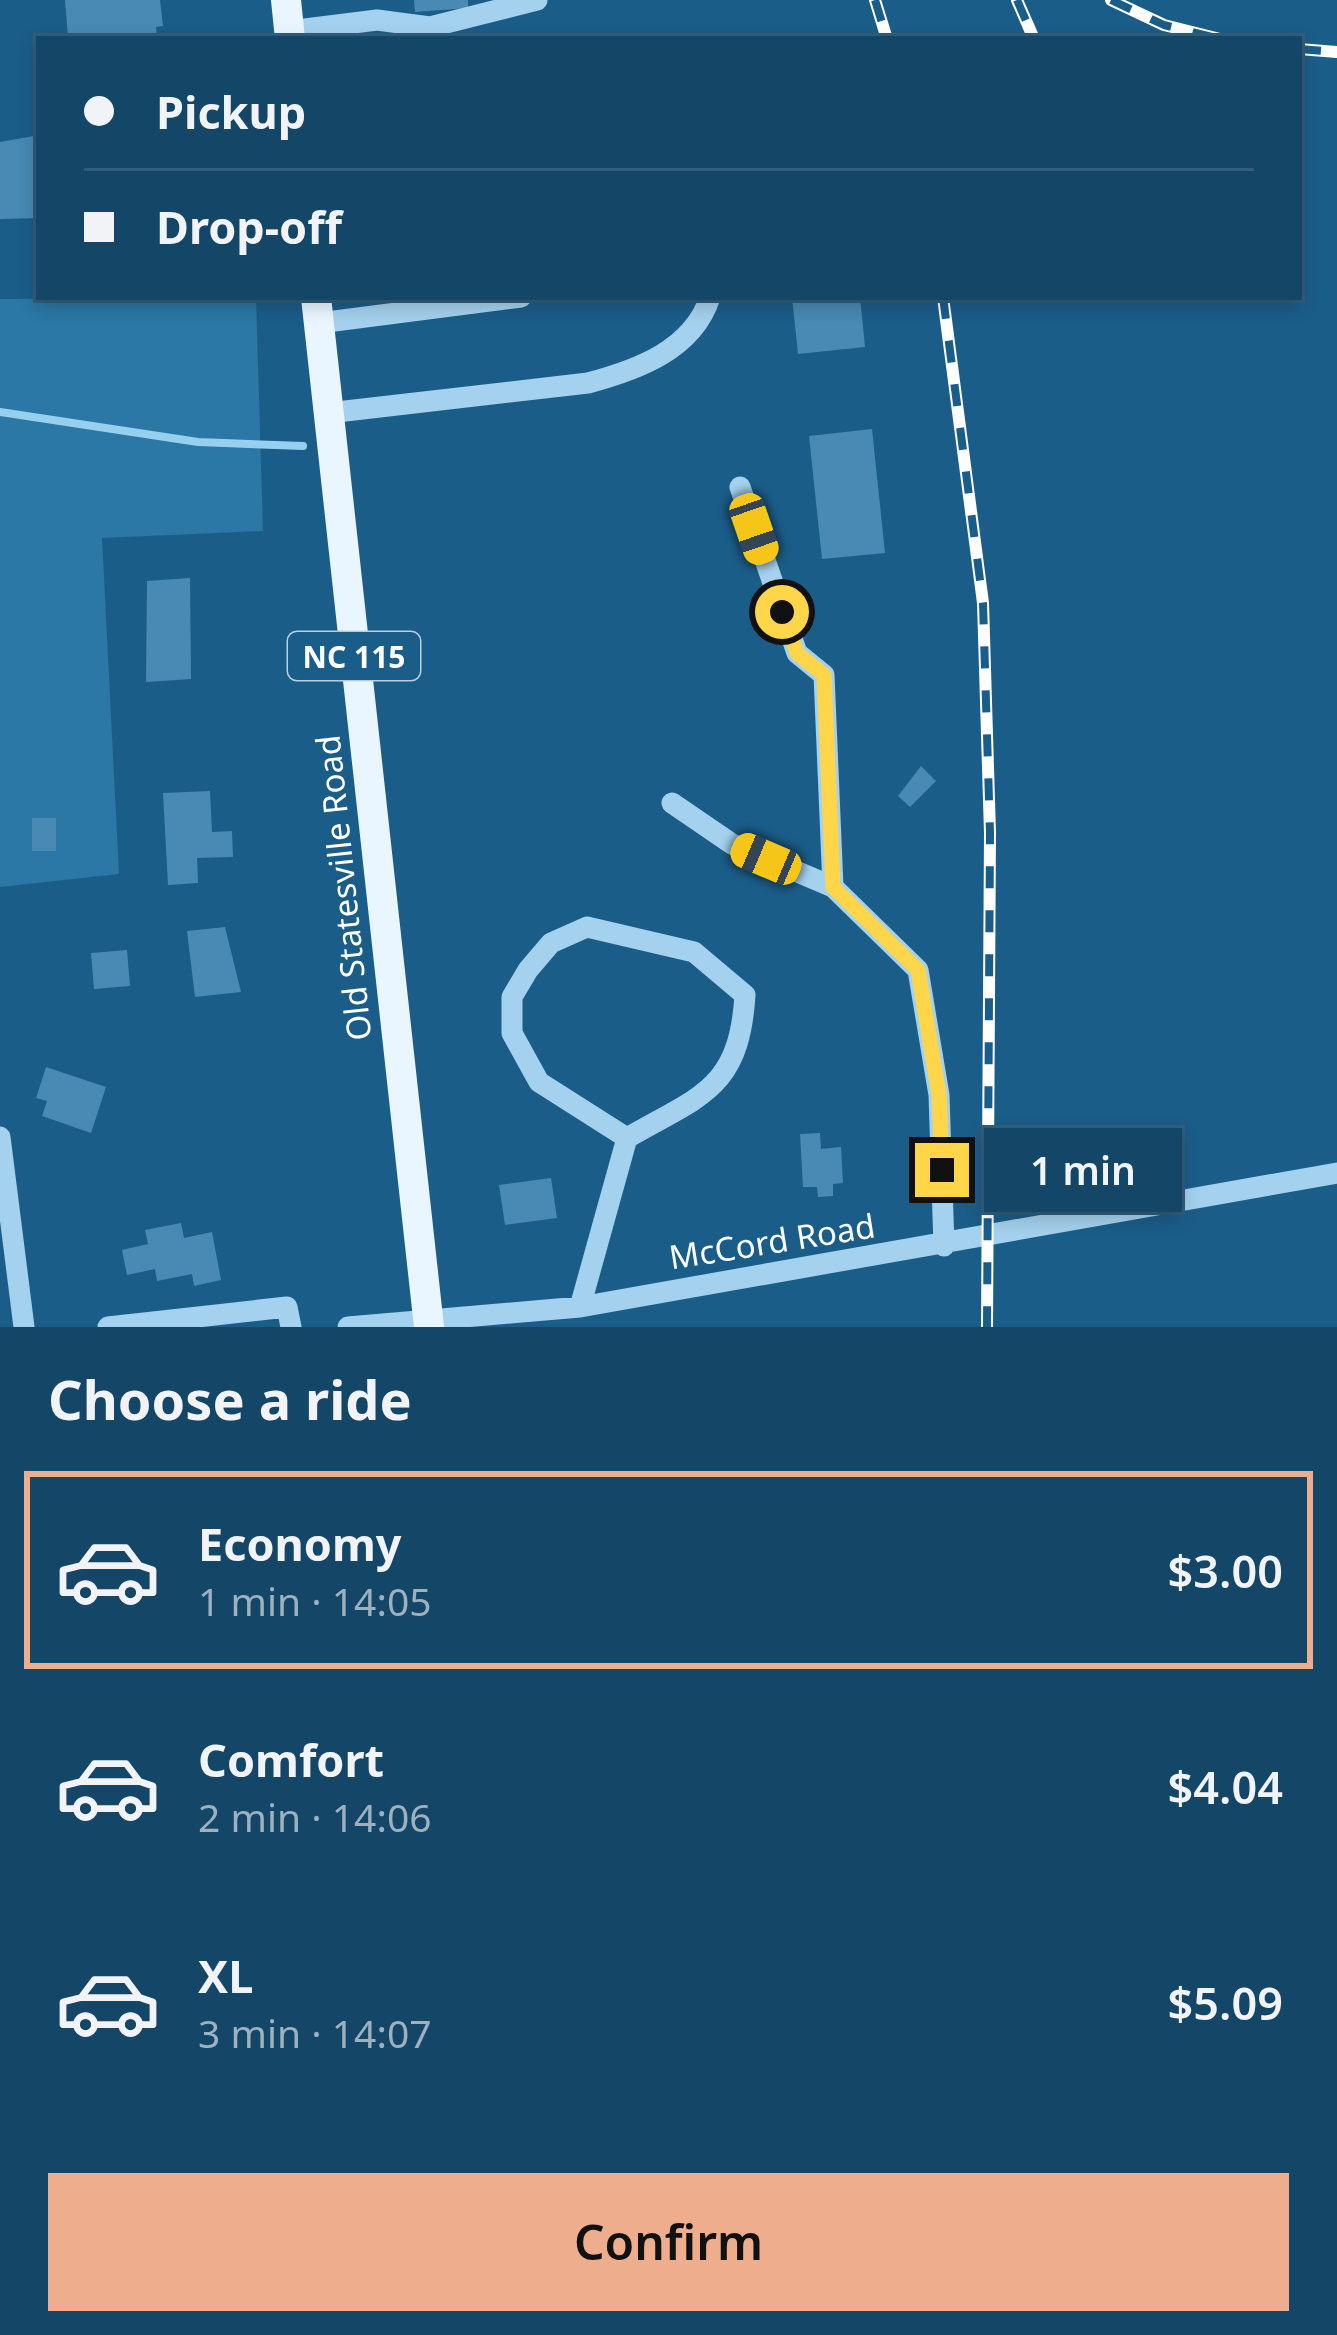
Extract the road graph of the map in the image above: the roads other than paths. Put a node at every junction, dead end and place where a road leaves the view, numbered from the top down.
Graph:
1 (537, 0) edge
2 (288, 23) edge
3 (474, 300) edge
4 (709, 300) edge
5 (318, 310) edge
6 (328, 413) junction
7 (740, 487) dead end
8 (672, 802) dead end
9 (833, 887) junction
10 (0, 1137) edge
11 (627, 1138) junction
12 (1337, 1173) edge
13 (944, 1246) junction
14 (580, 1307) junction
15 (428, 1323) edge
16 (24, 1327) edge
17 (108, 1327) edge
18 (291, 1327) edge
19 (348, 1327) edge

1 - 2 street
3 - 5 street
4 - 6 street
5 - 6 main road, Old Statesville Road / NC 115
6 - 15 main road, Old Statesville Road / NC 115
7 - 9 street
8 - 9 street
9 - 13 street
10 - 16 street
11 - 11 street
11 - 14 street
12 - 13 street, McCord Road
13 - 14 street, McCord Road
14 - 15 street, McCord Road
15 - 19 street, McCord Road
17 - 18 street

